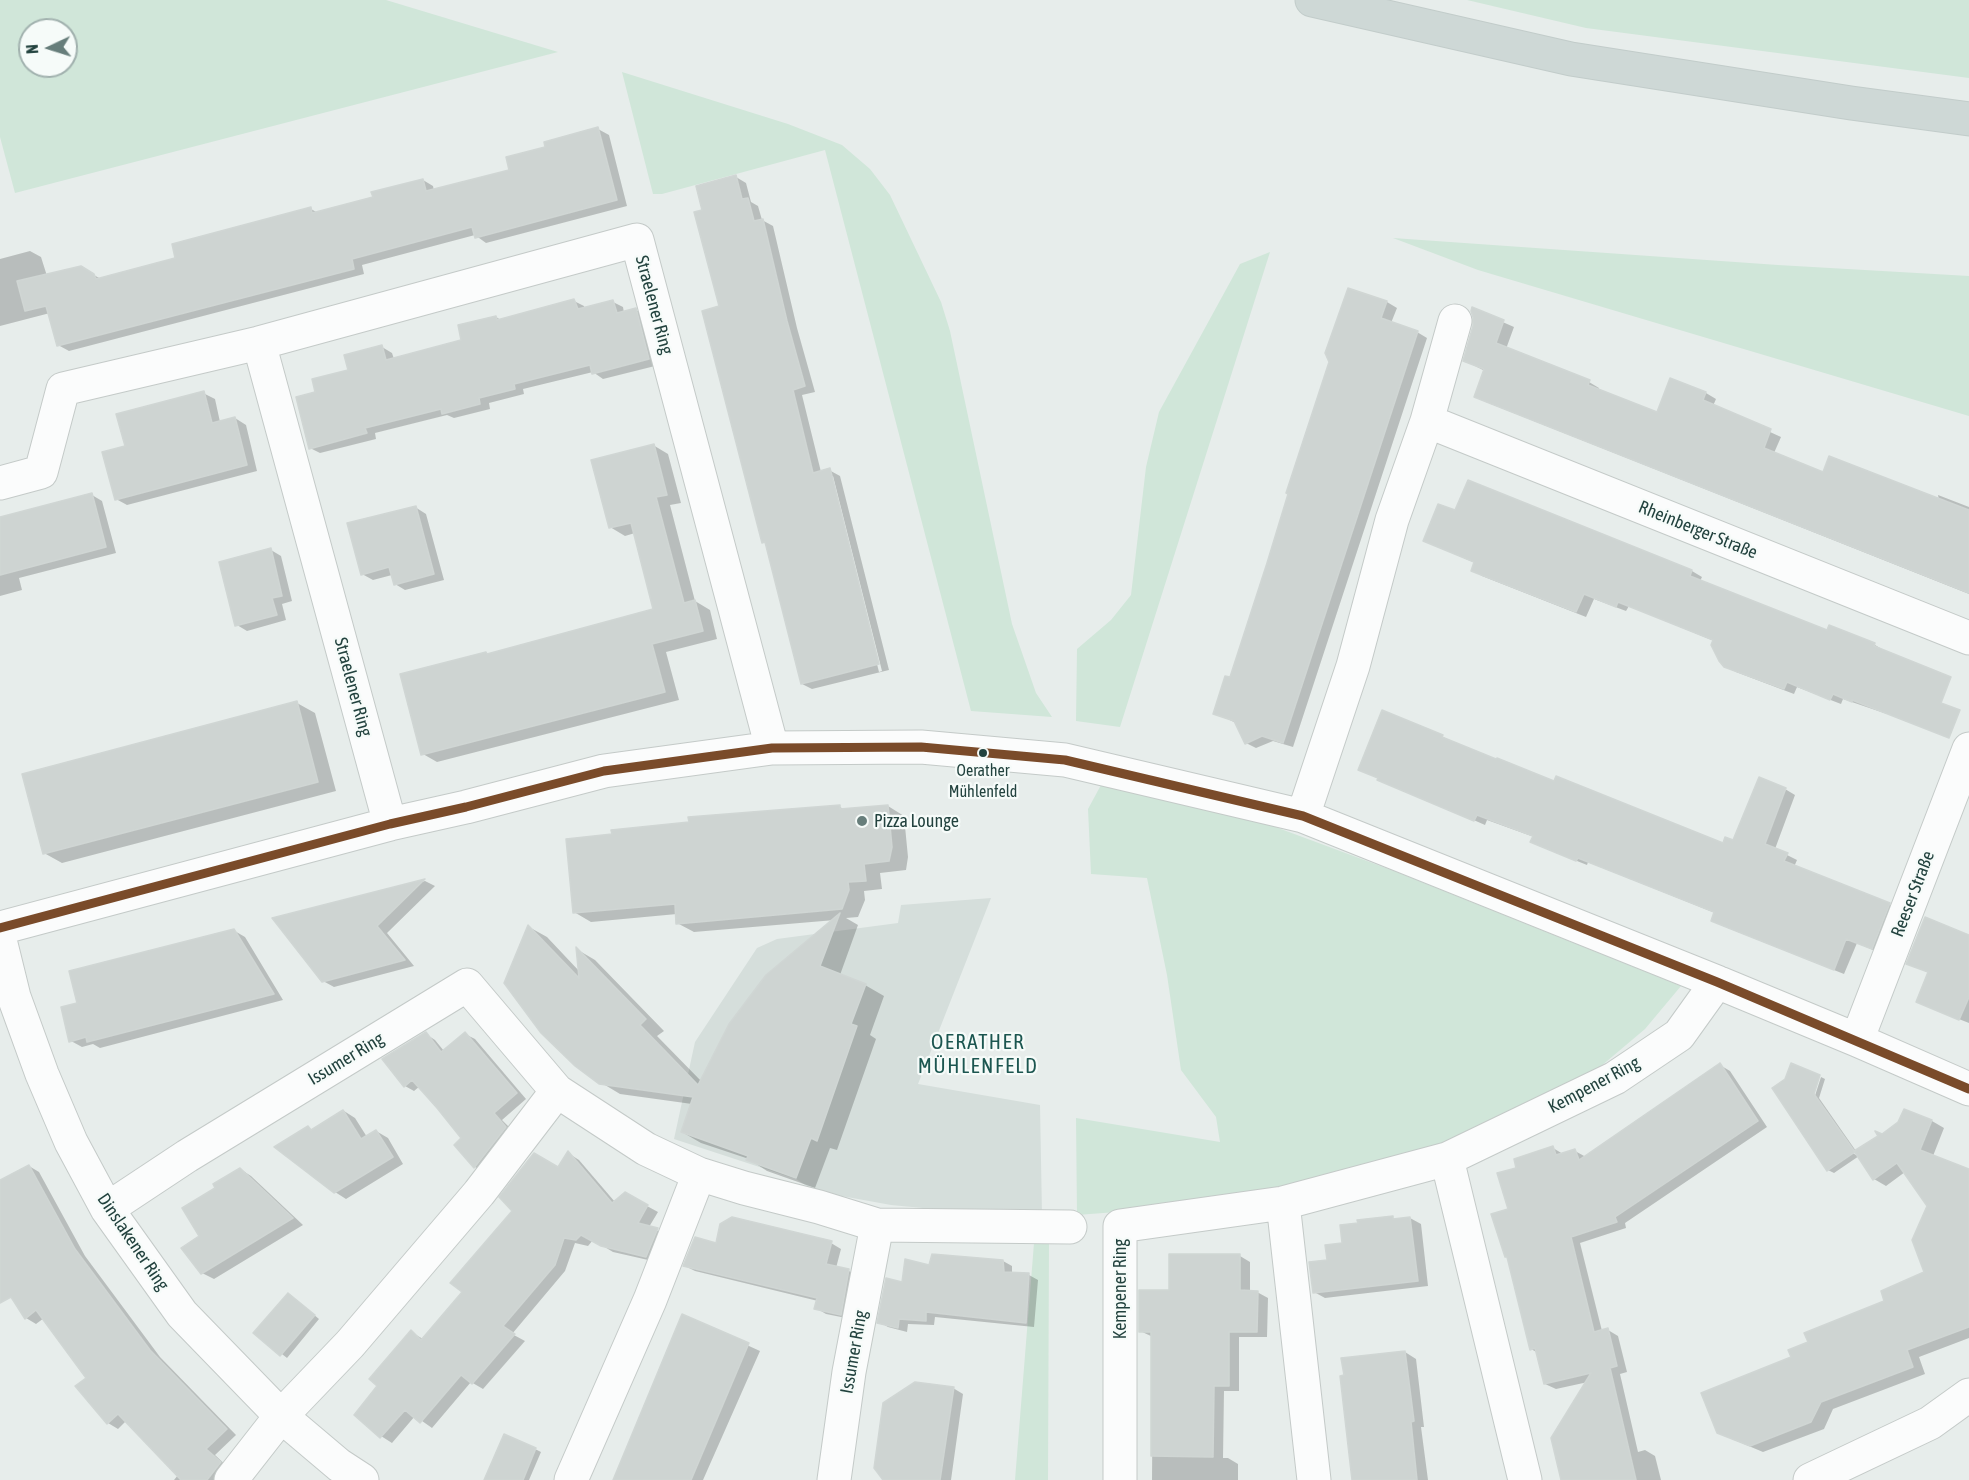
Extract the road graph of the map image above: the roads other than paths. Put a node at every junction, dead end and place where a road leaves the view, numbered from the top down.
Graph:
1 (1312, 0) edge
2 (1969, 119) edge
3 (1455, 321) dead end
4 (260, 343) junction
5 (1427, 421) junction
6 (0, 483) edge
7 (1969, 638) edge
8 (772, 748) junction
9 (1969, 749) edge
10 (1303, 816) junction
11 (390, 824) junction
12 (0, 928) edge
13 (0, 940) edge
14 (1717, 981) junction
15 (1857, 1040) junction
16 (1969, 1089) edge
17 (557, 1091) junction
18 (1447, 1159) junction
19 (699, 1174) junction
20 (1283, 1203) junction
21 (108, 1209) junction
22 (877, 1225) junction
23 (1070, 1227) dead end
24 (1969, 1395) edge
25 (281, 1416) junction
26 (231, 1480) edge
27 (362, 1480) edge
28 (571, 1480) edge
29 (834, 1480) edge
30 (1120, 1480) edge
31 (1314, 1480) edge
32 (1525, 1480) edge
33 (1810, 1480) edge

1 - 2 main road
3 - 5 street
4 - 6 street, Straelener Ring
4 - 8 street, Straelener Ring
4 - 11 street, Straelener Ring
5 - 7 street, Rheinberger Straße
5 - 10 street
8 - 10 street
8 - 11 street
9 - 15 street, Reeser Straße
10 - 14 street
11 - 12 street
13 - 21 street, Dinslakener Ring
14 - 15 street
14 - 18 street, Kempener Ring
15 - 16 street
17 - 19 street, Issumer Ring
17 - 21 street, Issumer Ring
17 - 25 street
18 - 20 street, Kempener Ring
18 - 32 street
19 - 22 street, Issumer Ring
19 - 28 street
20 - 30 street, Kempener Ring
20 - 31 street
21 - 25 street, Dinslakener Ring
22 - 23 street, Issumer Ring
22 - 29 street, Issumer Ring
24 - 33 street
25 - 26 street
25 - 27 street, Dinslakener Ring

